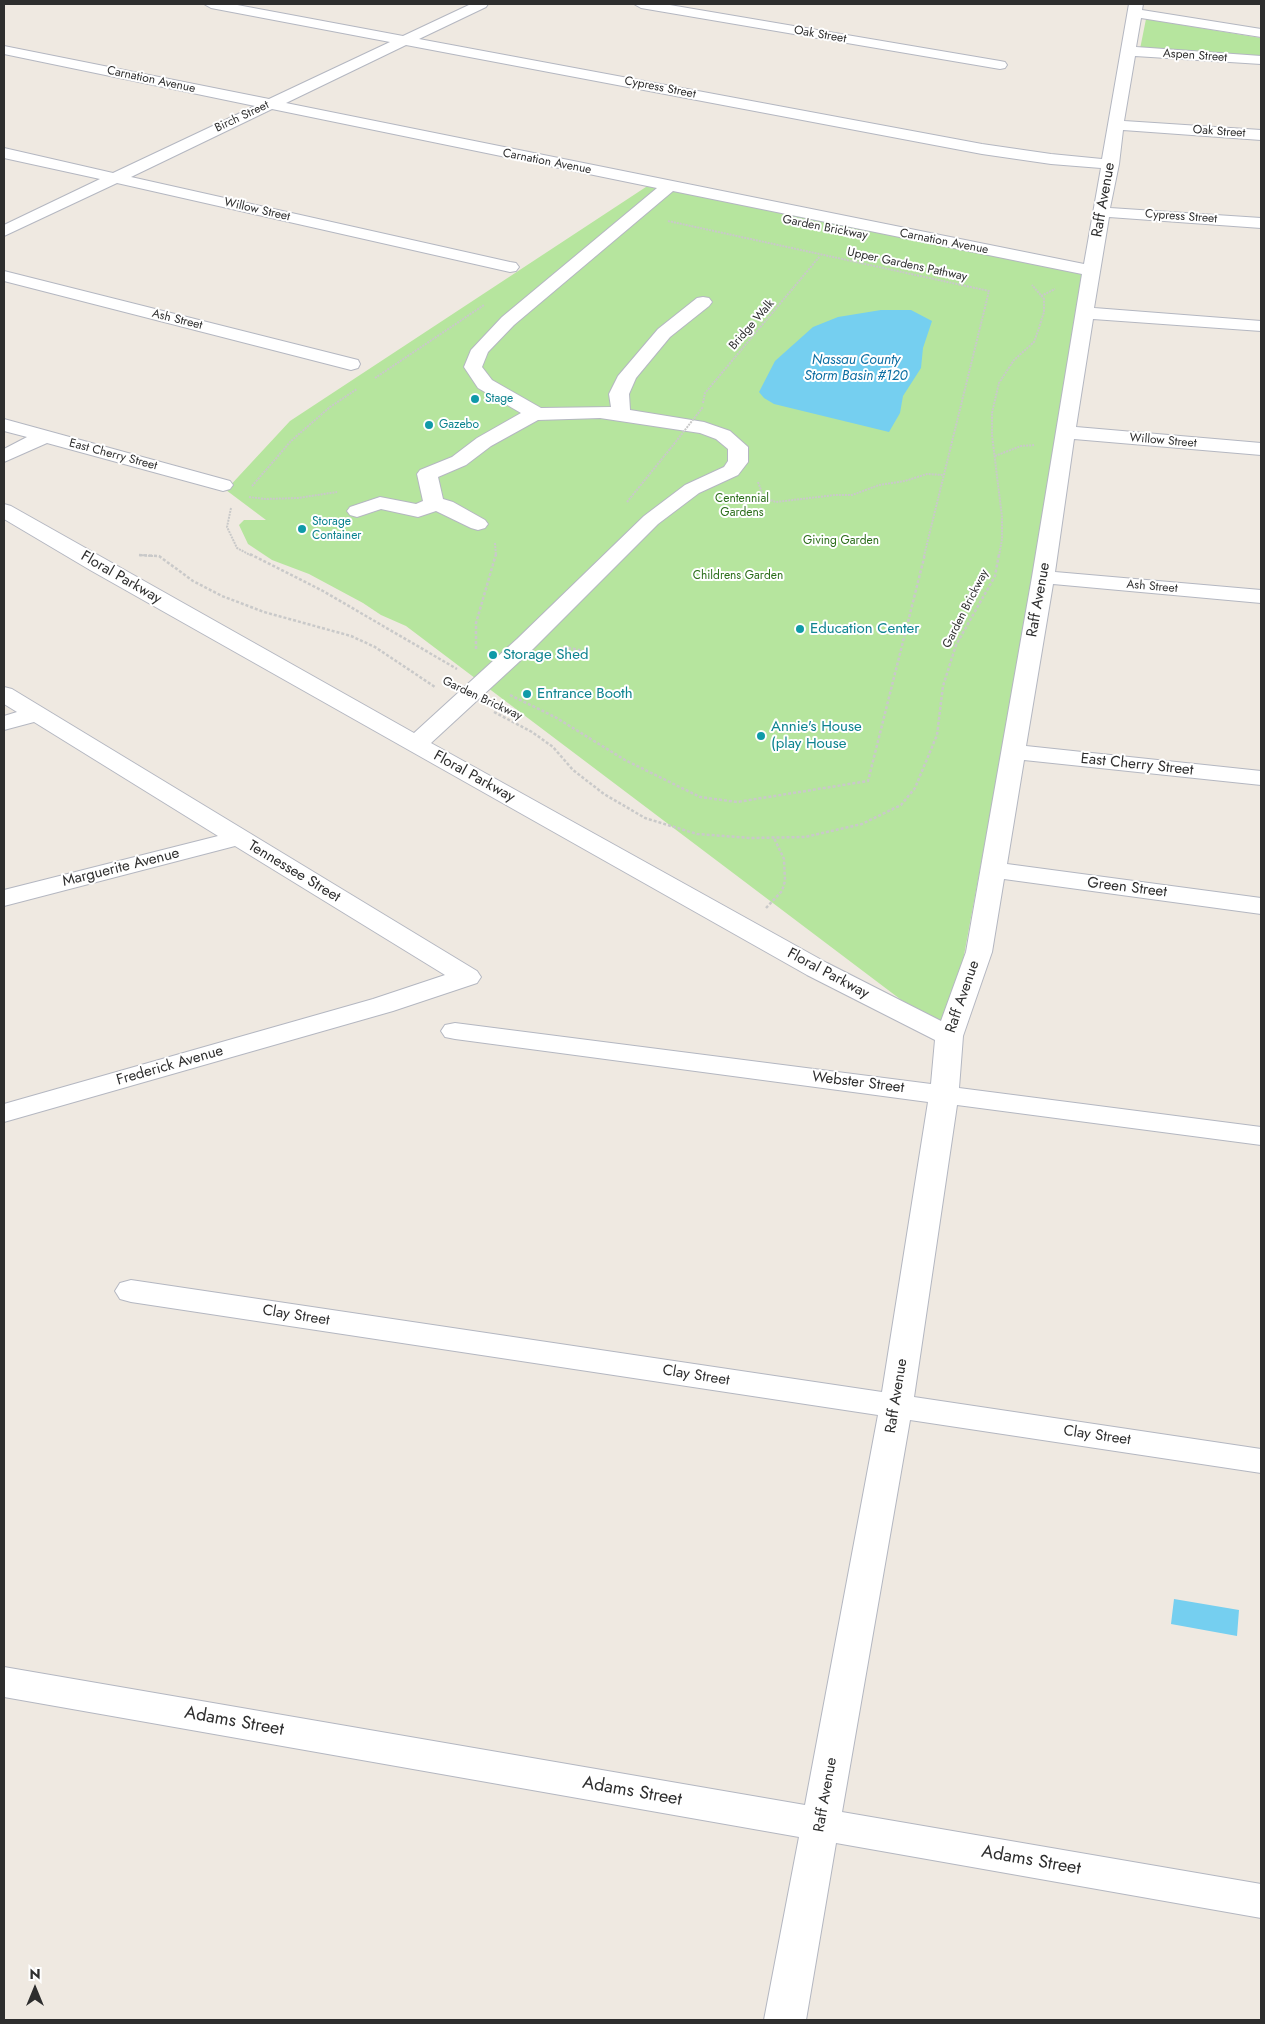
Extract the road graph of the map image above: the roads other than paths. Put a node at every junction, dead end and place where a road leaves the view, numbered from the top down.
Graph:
1 (211, 4) edge
2 (481, 4) edge
3 (640, 4) edge
4 (1135, 8) edge
5 (826, 24) dead end
6 (809, 33) junction
7 (1261, 33) edge
8 (405, 40) junction
9 (4, 50) edge
10 (1128, 51) junction
11 (1261, 60) edge
12 (1000, 66) dead end
13 (269, 105) junction
14 (1117, 125) junction
15 (1261, 135) edge
16 (4, 153) edge
17 (1111, 164) junction
18 (114, 178) junction
19 (670, 186) junction
20 (1101, 212) junction
21 (1261, 223) edge
22 (4, 230) edge
23 (510, 267) dead end
24 (1091, 271) junction
25 (4, 276) edge
26 (703, 302) dead end
27 (1086, 313) junction
28 (1261, 326) edge
29 (351, 364) dead end
30 (537, 414) junction
31 (621, 414) junction
32 (4, 425) edge
33 (45, 436) junction
34 (1064, 440) junction
35 (1261, 449) edge
36 (4, 456) edge
37 (223, 485) dead end
38 (434, 504) junction
39 (4, 510) edge
40 (357, 511) dead end
41 (478, 524) road end
42 (1044, 577) junction
43 (1261, 597) edge
44 (4, 694) edge
45 (37, 714) junction
46 (4, 723) edge
47 (416, 744) junction
48 (1012, 752) junction
49 (1261, 778) edge
50 (238, 838) junction
51 (993, 870) junction
52 (4, 898) edge
53 (1261, 906) edge
54 (336, 1018) joint
55 (455, 1031) dead end
56 (949, 1036) junction
57 (944, 1094) junction
58 (4, 1113) edge
59 (1261, 1136) edge
60 (131, 1291) dead end
61 (896, 1407) junction
62 (1261, 1461) edge
63 (4, 1682) edge
64 (820, 1824) junction
65 (1261, 1902) edge
66 (785, 2020) edge

1 - 8 street, Cypress Street
2 - 8 street, Birch Street
3 - 6 street, Oak Street
4 - 7 street
4 - 10 street, Raff Avenue
5 - 6 street
6 - 12 street, Oak Street
8 - 13 street, Birch Street
8 - 17 street, Cypress Street
9 - 13 street, Carnation Avenue
10 - 11 street, Aspen Street
10 - 14 street, Raff Avenue
13 - 18 street, Birch Street
13 - 19 street, Carnation Avenue
14 - 15 street, Oak Street
14 - 17 street, Raff Avenue
16 - 18 street, Willow Street
17 - 20 street, Raff Avenue
18 - 22 street, Birch Street
18 - 23 street, Willow Street
19 - 24 street, Carnation Avenue
19 - 30 street
20 - 21 street, Cypress Street
20 - 24 street, Raff Avenue
24 - 27 street, Raff Avenue
25 - 29 street, Ash Street
26 - 31 street
27 - 28 street
27 - 34 street, Raff Avenue
30 - 31 street
30 - 38 street
31 - 47 street
32 - 33 street, East Cherry Street
33 - 36 street
33 - 37 street, East Cherry Street
34 - 35 street, Willow Street
34 - 42 street, Raff Avenue
38 - 40 street
38 - 41 street
39 - 47 street, Floral Parkway
42 - 43 street, Ash Street
42 - 48 street, Raff Avenue
44 - 45 street, Tennessee Street
45 - 46 street
45 - 50 street, Tennessee Street
47 - 56 street, Floral Parkway
48 - 49 street, East Cherry Street
48 - 51 street, Raff Avenue
50 - 52 street, Marguerite Avenue
50 - 54 street, Tennessee Street
51 - 53 street, Green Street
51 - 56 street, Raff Avenue
54 - 58 street, Frederick Avenue
55 - 57 street, Webster Street
56 - 57 street, Raff Avenue
57 - 59 street, Webster Street
57 - 61 street, Raff Avenue
60 - 61 street, Clay Street
61 - 62 street, Clay Street
61 - 64 street, Raff Avenue
63 - 64 street, Adams Street
64 - 65 street, Adams Street
64 - 66 street, Raff Avenue

